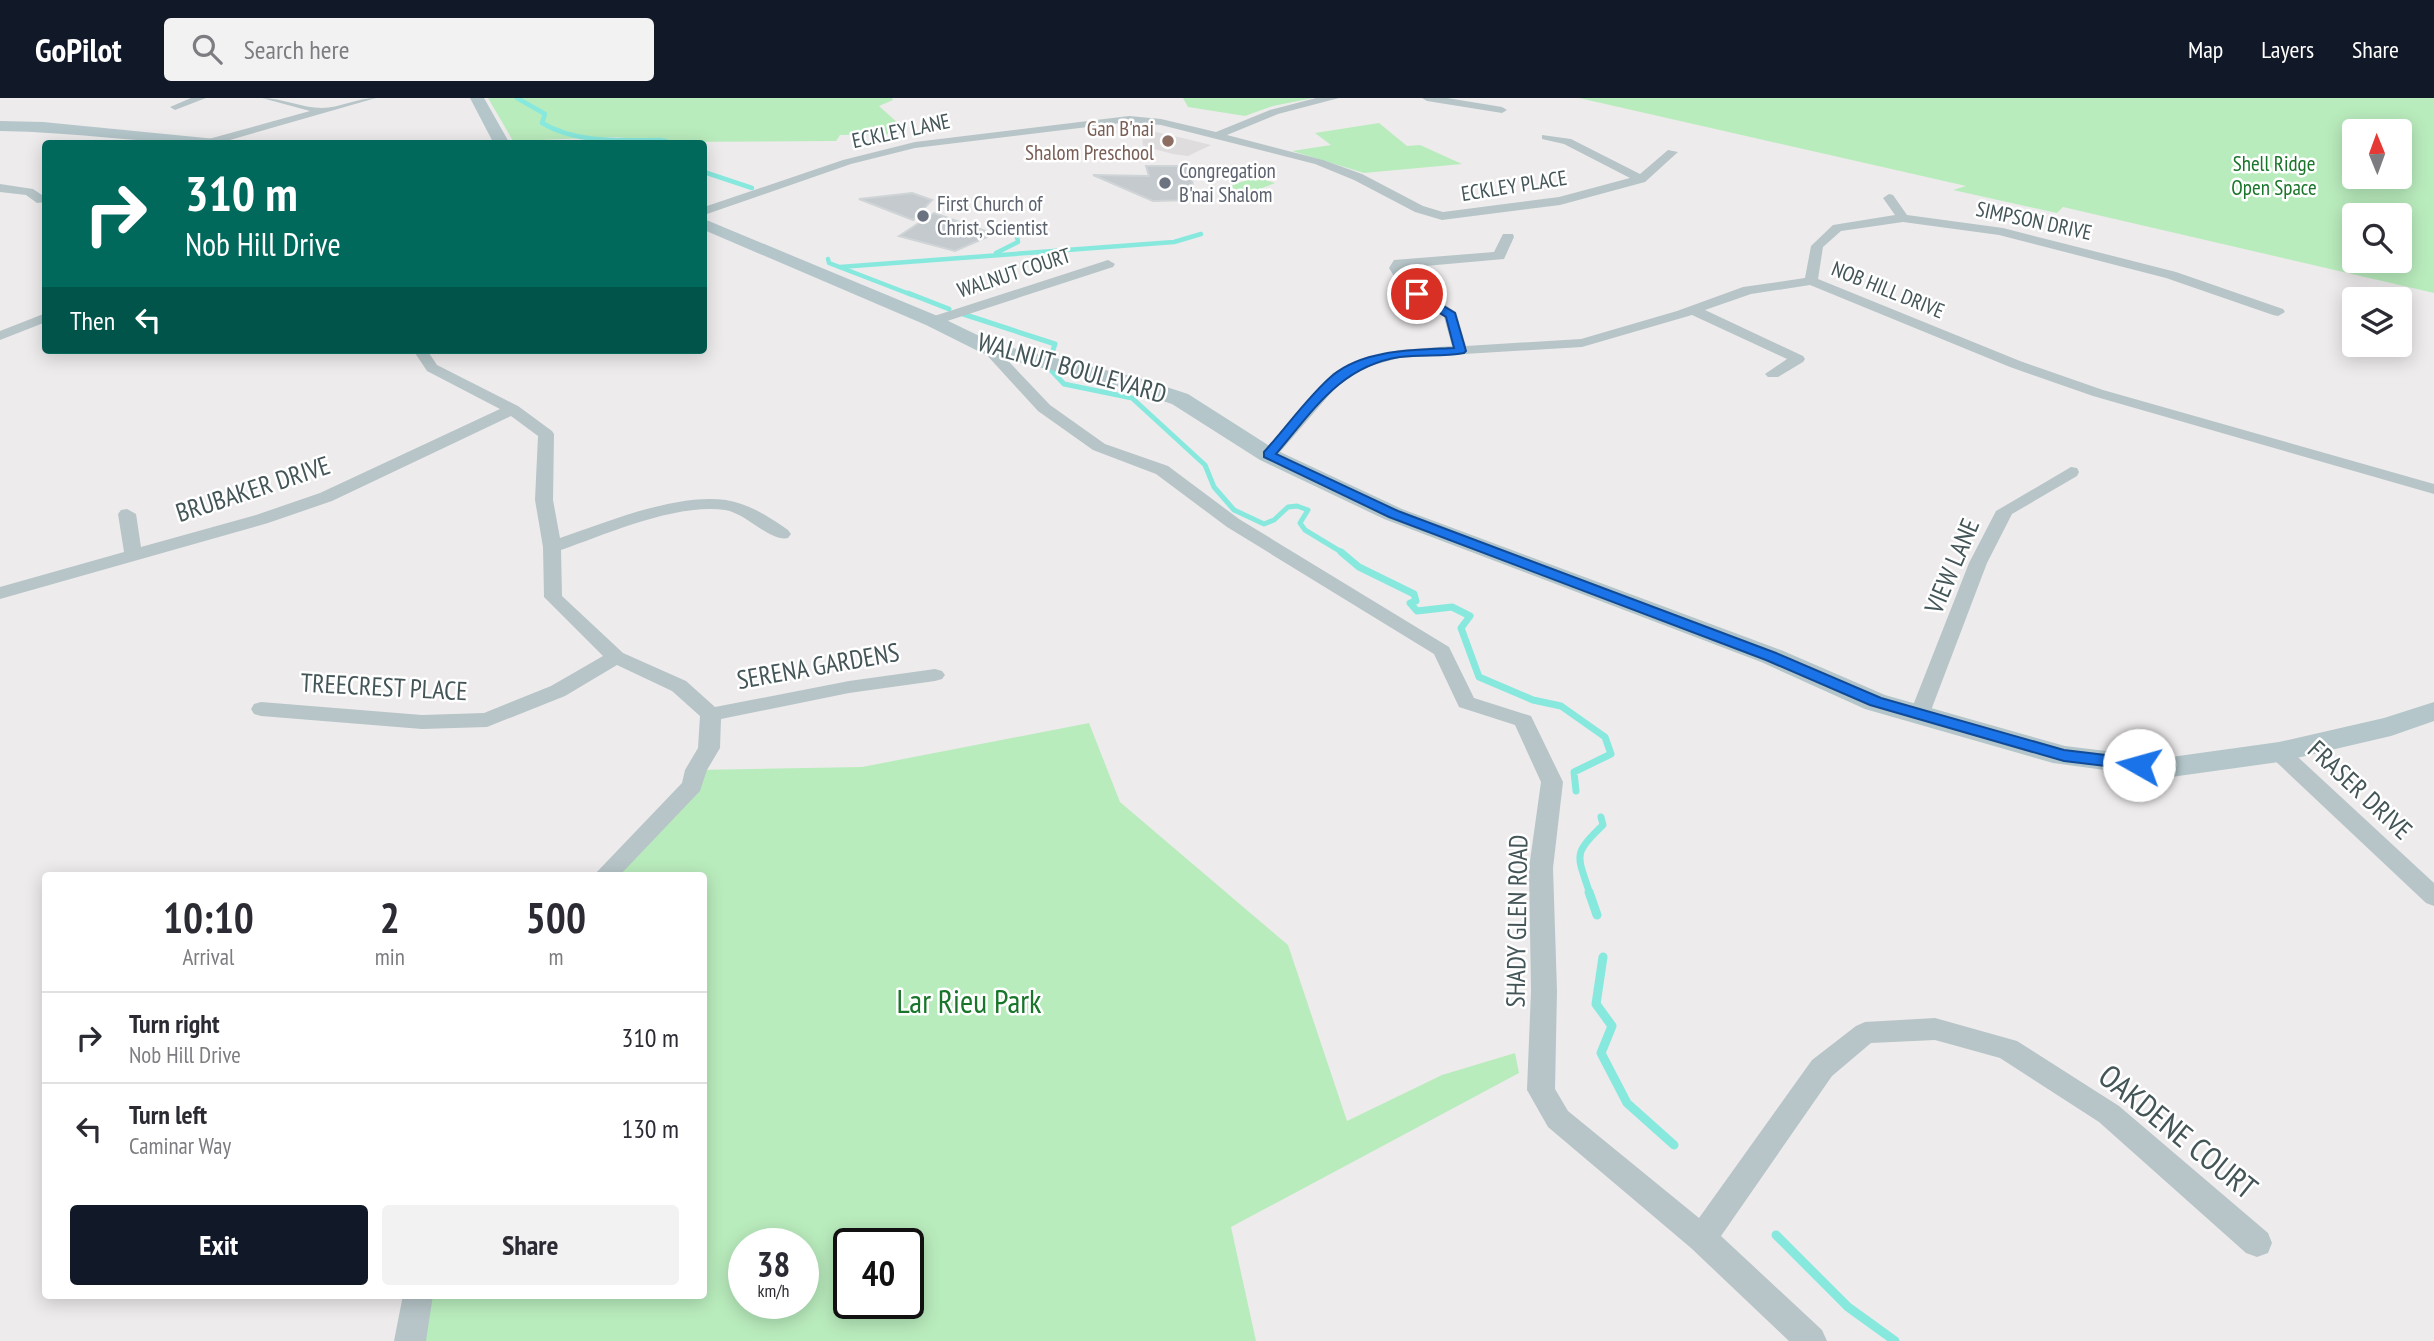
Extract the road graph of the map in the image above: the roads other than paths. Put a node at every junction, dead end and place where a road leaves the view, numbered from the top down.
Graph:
1 (201, 98) edge
2 (267, 98) edge
3 (371, 98) edge
4 (477, 98) edge
5 (1334, 98) edge
6 (1427, 98) edge
7 (175, 107) dead end
8 (1502, 110) dead end
9 (324, 111) junction
10 (0, 127) edge
11 (1217, 136) junction
12 (1546, 137) dead end
13 (181, 140) edge
14 (223, 140) edge
15 (500, 140) edge
16 (1672, 152) dead end
17 (1358, 177) joint
18 (1641, 179) junction
19 (0, 188) edge
20 (1889, 198) dead end
21 (41, 200) dead end
22 (707, 210) edge
23 (1903, 218) junction
24 (707, 225) edge
25 (1508, 237) dead end
26 (1108, 264) dead end
27 (1811, 281) junction
28 (1693, 310) junction
29 (2278, 312) dead end
30 (42, 319) edge
31 (933, 321) junction
32 (0, 336) edge
33 (989, 349) junction
34 (1460, 351) junction
35 (423, 354) edge
36 (1773, 374) dead end
37 (512, 409) junction
38 (1268, 455) junction
39 (2071, 472) dead end
40 (2434, 489) edge
41 (127, 514) dead end
42 (782, 534) dead end
43 (552, 547) junction
44 (132, 554) junction
45 (0, 593) edge
46 (616, 657) junction
47 (935, 675) dead end
48 (261, 709) dead end
49 (2434, 711) edge
50 (1920, 713) junction
51 (710, 714) junction
52 (2279, 752) junction
53 (609, 872) edge
54 (2434, 897) edge
55 (1702, 1238) junction
56 (2257, 1244) dead end
57 (417, 1299) edge
58 (410, 1341) edge
59 (1811, 1341) edge

1 - 7 street
2 - 9 street
3 - 9 street
4 - 15 street
5 - 11 street
6 - 8 street
9 - 14 street
10 - 13 street
11 - 17 street, ECKLEY LANE
11 - 22 street, ECKLEY LANE
12 - 18 street
16 - 18 street, ECKLEY PLACE
17 - 18 street, ECKLEY PLACE
19 - 21 street
20 - 23 street
23 - 27 street, SIMPSON DRIVE
23 - 29 street, SIMPSON DRIVE
24 - 31 street, WALNUT BOULEVARD
25 - 34 street
26 - 31 street, WALNUT COURT
27 - 28 street, NOB HILL DRIVE
27 - 40 street, NOB HILL DRIVE
28 - 34 street, NOB HILL DRIVE
28 - 36 street
30 - 32 street
31 - 33 street, WALNUT BOULEVARD
33 - 38 street, WALNUT BOULEVARD
33 - 55 street, SHADY GLEN ROAD
34 - 38 street, NOB HILL DRIVE
35 - 37 street
37 - 43 street
37 - 44 street, BRUBAKER DRIVE
38 - 50 street, WALNUT BOULEVARD
39 - 50 street, VIEW LANE
41 - 44 street
42 - 43 street
43 - 46 street
44 - 45 street, BRUBAKER DRIVE
46 - 48 street, TREECREST PLACE
46 - 51 street
47 - 51 street, SERENA GARDENS
49 - 52 street, WALNUT BOULEVARD
50 - 52 street, WALNUT BOULEVARD
51 - 53 street
52 - 54 street, FRASER DRIVE
55 - 56 street, OAKDENE COURT
55 - 59 street, SHADY GLEN ROAD
57 - 58 street

